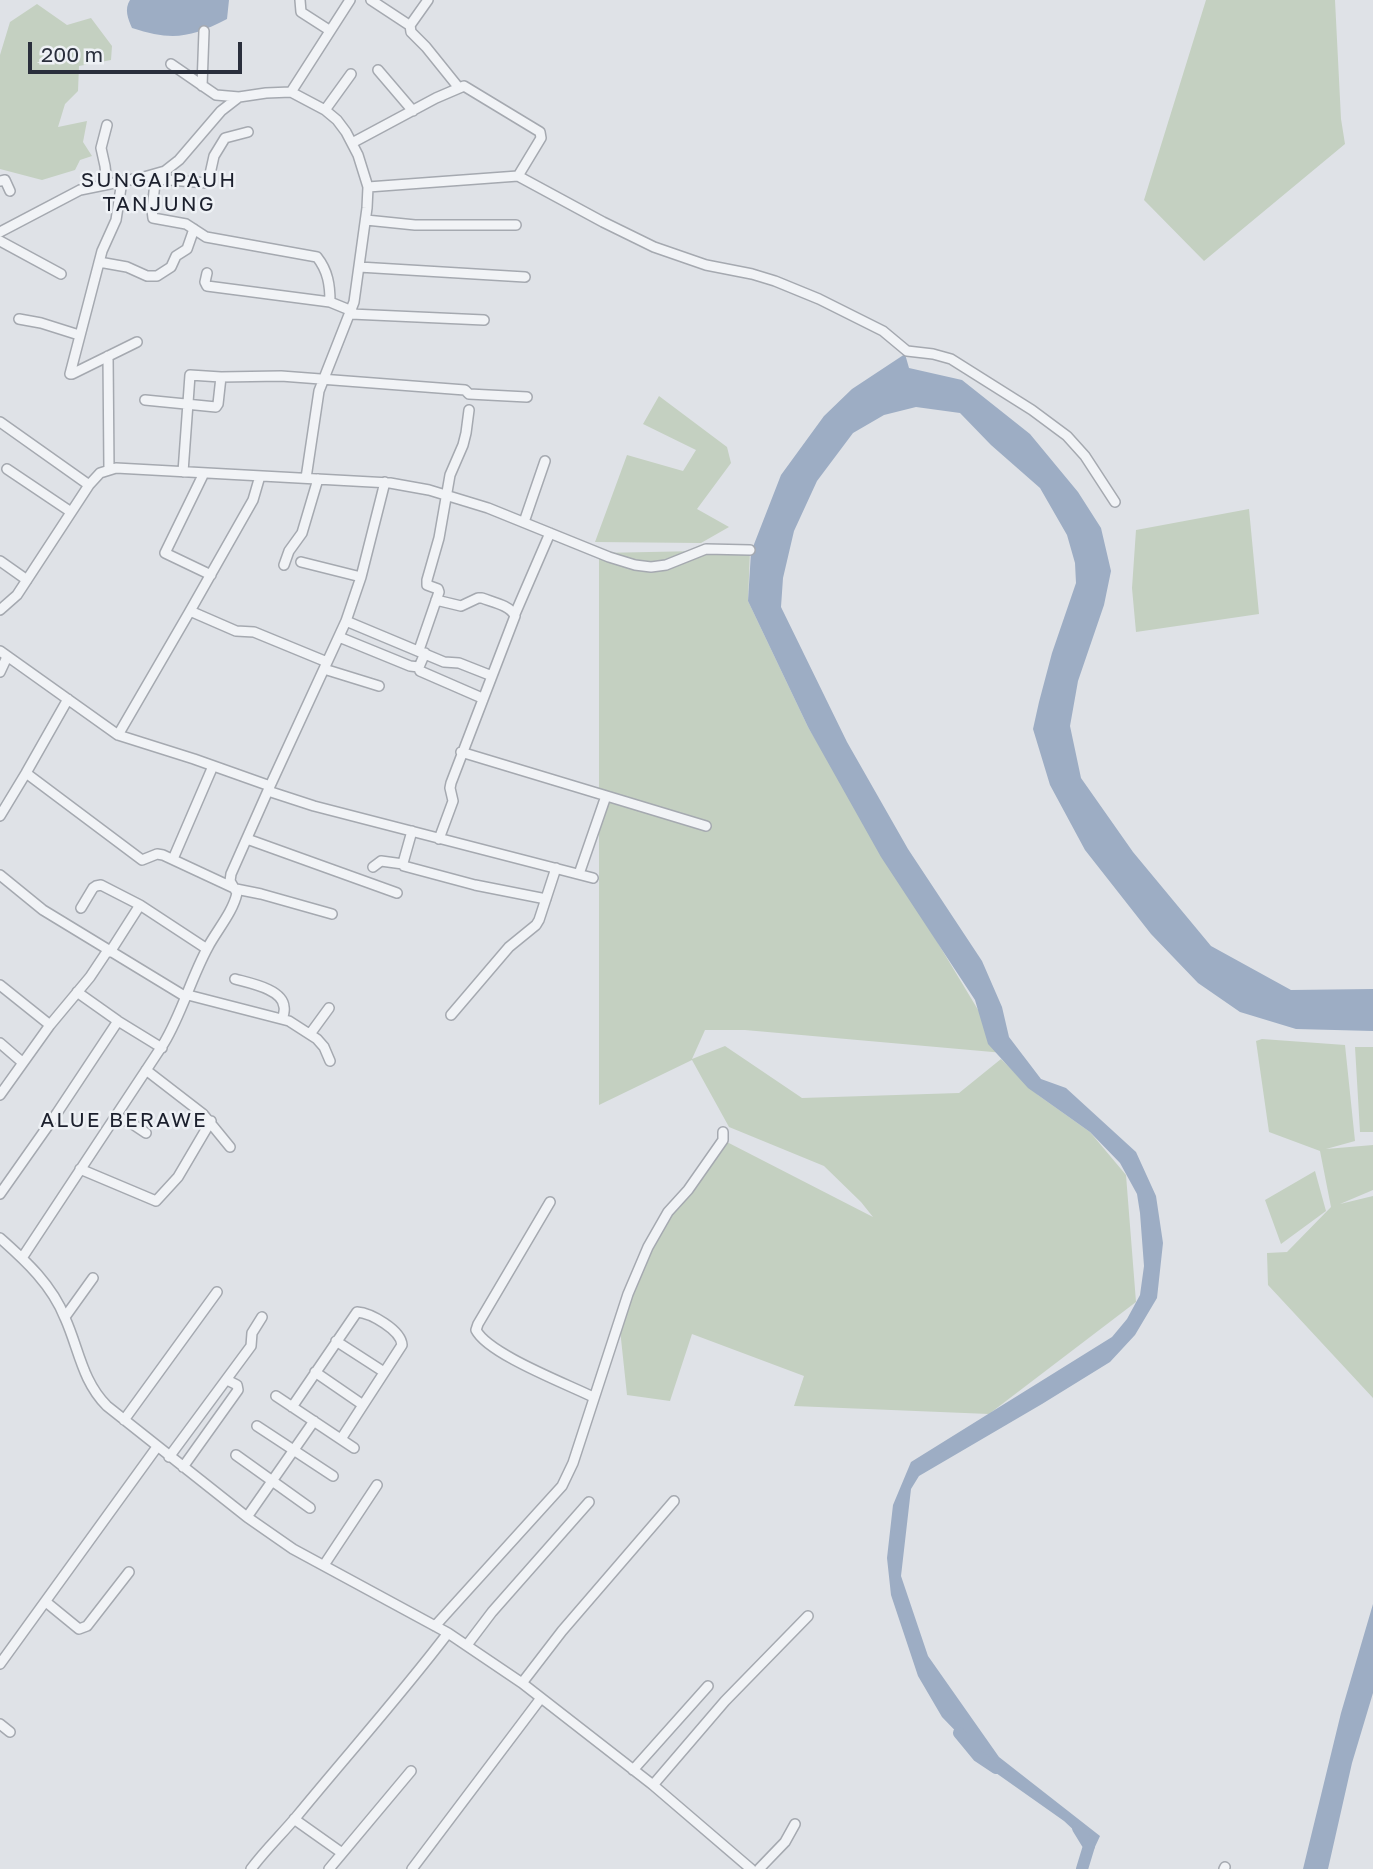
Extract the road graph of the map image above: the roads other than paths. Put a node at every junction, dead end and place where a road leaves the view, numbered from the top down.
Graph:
1 (300, 0) edge
2 (350, 0) edge
3 (371, 0) edge
4 (415, 0) edge
5 (426, 3) edge
6 (410, 25) junction
7 (329, 30) junction
8 (204, 31) dead end
9 (170, 64) dead end
10 (378, 70) dead end
11 (351, 75) dead end
12 (202, 86) junction
13 (458, 88) junction
14 (291, 92) junction
15 (239, 97) junction
16 (325, 110) junction
17 (414, 111) junction
18 (107, 125) dead end
19 (248, 132) dead end
20 (352, 143) junction
21 (518, 176) junction
22 (156, 177) junction
23 (0, 181) edge
24 (122, 181) junction
25 (107, 184) junction
26 (368, 187) junction
27 (10, 191) dead end
28 (366, 220) junction
29 (516, 225) dead end
30 (194, 229) junction
31 (0, 232) edge
32 (0, 241) edge
33 (99, 262) junction
34 (359, 267) junction
35 (206, 273) dead end
36 (61, 274) dead end
37 (526, 277) dead end
38 (330, 302) junction
39 (351, 313) junction
40 (19, 319) dead end
41 (484, 320) dead end
42 (79, 335) junction
43 (137, 342) dead end
44 (108, 356) junction
45 (220, 377) junction
46 (323, 379) junction
47 (527, 397) dead end
48 (145, 400) dead end
49 (189, 404) junction
50 (469, 410) dead end
51 (0, 422) edge
52 (545, 461) dead end
53 (7, 468) dead end
54 (109, 469) junction
55 (183, 472) junction
56 (204, 473) junction
57 (260, 475) junction
58 (306, 478) junction
59 (318, 479) junction
60 (385, 482) junction
61 (89, 485) junction
62 (447, 496) junction
63 (1115, 502) dead end
64 (71, 512) junction
65 (524, 522) junction
66 (550, 533) junction
67 (750, 550) dead end
68 (0, 561) edge
69 (301, 562) dead end
70 (284, 565) dead end
71 (211, 575) junction
72 (361, 577) junction
73 (27, 580) junction
74 (436, 600) junction
75 (0, 610) edge
76 (190, 611) junction
77 (515, 614) junction
78 (346, 621) junction
79 (339, 637) junction
80 (422, 652) junction
81 (4, 654) edge
82 (326, 665) junction
83 (418, 667) junction
84 (0, 672) edge
85 (492, 676) junction
86 (379, 686) dead end
87 (482, 698) junction
88 (68, 699) junction
89 (118, 735) junction
90 (461, 752) junction
91 (213, 766) junction
92 (26, 773) junction
93 (269, 789) junction
94 (0, 794) edge
95 (606, 796) junction
96 (10, 800) junction
97 (0, 816) edge
98 (705, 827) dead end
99 (412, 831) junction
100 (247, 839) junction
101 (439, 839) junction
102 (173, 859) junction
103 (403, 864) junction
104 (373, 867) dead end
105 (556, 868) junction
106 (579, 874) junction
107 (0, 875) edge
108 (593, 878) dead end
109 (236, 889) junction
110 (397, 893) dead end
111 (546, 899) junction
112 (140, 905) junction
113 (81, 908) dead end
114 (332, 914) dead end
115 (207, 949) junction
116 (109, 951) junction
117 (235, 979) dead end
118 (0, 985) edge
119 (77, 992) junction
120 (187, 996) junction
121 (329, 1008) dead end
122 (451, 1015) dead end
123 (282, 1019) junction
124 (118, 1021) junction
125 (50, 1025) junction
126 (310, 1034) junction
127 (0, 1043) edge
128 (162, 1048) junction
129 (330, 1061) dead end
130 (22, 1062) junction
131 (146, 1070) junction
132 (0, 1095) edge
133 (116, 1116) junction
134 (211, 1121) junction
135 (723, 1132) dead end
136 (146, 1133) dead end
137 (230, 1147) dead end
138 (80, 1169) junction
139 (0, 1194) edge
140 (550, 1202) dead end
141 (0, 1238) edge
142 (22, 1258) junction
143 (93, 1278) dead end
144 (217, 1292) dead end
145 (65, 1317) junction
146 (262, 1317) dead end
147 (336, 1341) junction
148 (315, 1372) junction
149 (384, 1372) junction
150 (227, 1380) junction
151 (276, 1396) dead end
152 (593, 1397) junction
153 (363, 1405) junction
154 (292, 1407) junction
155 (124, 1420) junction
156 (314, 1421) junction
157 (257, 1426) dead end
158 (341, 1439) junction
159 (158, 1447) junction
160 (354, 1448) dead end
161 (294, 1450) junction
162 (236, 1455) dead end
163 (169, 1457) junction
164 (183, 1467) junction
165 (333, 1476) dead end
166 (272, 1481) junction
167 (377, 1485) dead end
168 (589, 1502) dead end
169 (674, 1502) dead end
170 (310, 1508) dead end
171 (247, 1517) junction
172 (324, 1565) junction
173 (129, 1572) dead end
174 (46, 1602) junction
175 (808, 1616) dead end
176 (435, 1626) junction
177 (448, 1633) junction
178 (467, 1645) junction
179 (0, 1664) edge
180 (522, 1683) junction
181 (708, 1686) dead end
182 (541, 1698) junction
183 (0, 1724) edge
184 (10, 1732) dead end
185 (634, 1770) junction
186 (411, 1771) dead end
187 (653, 1785) junction
188 (294, 1819) junction
189 (795, 1824) dead end
190 (342, 1853) junction
191 (251, 1869) edge
192 (329, 1869) edge
193 (412, 1869) edge
194 (751, 1869) edge
195 (759, 1869) edge

1 - 7 street
2 - 7 street
3 - 6 street
4 - 5 street
5 - 6 street
6 - 13 street
7 - 14 street
8 - 12 street
9 - 12 street
10 - 17 street
11 - 16 street
12 - 15 street
13 - 17 street
13 - 21 street
14 - 15 street
14 - 16 street
15 - 22 street
16 - 20 street
17 - 20 street
18 - 25 street
19 - 22 street
20 - 26 street
21 - 26 street
21 - 63 street
22 - 24 street
22 - 30 street
23 - 27 street
24 - 25 street
24 - 33 street
25 - 31 street
26 - 28 street
28 - 29 street
28 - 34 street
30 - 33 street
30 - 38 street
32 - 36 street
33 - 42 street
34 - 37 street
34 - 39 street
35 - 38 street
38 - 39 street
39 - 41 street
39 - 46 street
40 - 42 street
42 - 44 street
43 - 44 street
44 - 54 street
45 - 46 street
45 - 49 street
45 - 49 street
46 - 47 street
46 - 58 street
48 - 49 street
49 - 55 street
50 - 62 street
51 - 61 street
52 - 65 street
53 - 64 street
54 - 55 street
54 - 61 street
55 - 56 street
56 - 57 street
56 - 71 street
57 - 58 street
57 - 71 street
58 - 59 street
59 - 60 street
59 - 70 street
60 - 62 street
60 - 72 street
61 - 64 street
62 - 65 street
62 - 74 street
64 - 73 street
65 - 66 street
66 - 67 street
66 - 77 street
68 - 73 street
69 - 72 street
71 - 76 street
72 - 78 street
73 - 75 street
74 - 77 street
74 - 80 street
76 - 82 street
76 - 89 street
77 - 85 street
78 - 79 street
78 - 80 street
79 - 82 street
79 - 83 street
80 - 83 street
80 - 85 street
81 - 84 street
81 - 88 street
82 - 86 street
82 - 93 street
83 - 87 street
85 - 87 street
87 - 90 street
88 - 89 street
88 - 92 street
89 - 91 street
90 - 95 street
90 - 101 street
91 - 93 street
91 - 102 street
92 - 96 street
92 - 102 street
93 - 99 street
93 - 100 street
94 - 96 street
95 - 98 street
95 - 106 street
96 - 97 street
99 - 101 street
99 - 103 street
100 - 109 street
100 - 110 street
101 - 105 street
102 - 109 street
103 - 104 street
103 - 111 street
105 - 106 street
105 - 111 street
106 - 108 street
107 - 116 street
109 - 114 street
109 - 115 street
111 - 122 street
112 - 113 street
112 - 115 street
112 - 116 street
115 - 120 street
116 - 119 street
116 - 120 street
117 - 123 street
118 - 125 street
119 - 124 street
119 - 125 street
120 - 123 street
120 - 128 street
121 - 126 street
123 - 126 street
124 - 128 street
124 - 139 street
125 - 130 street
126 - 129 street
127 - 130 street
128 - 131 street
130 - 132 street
131 - 133 street
131 - 134 street
133 - 136 street
133 - 138 street
134 - 137 street
134 - 138 street
135 - 152 street
138 - 142 street
140 - 152 street
141 - 142 street
142 - 145 street
143 - 145 street
144 - 155 street
145 - 155 street
146 - 150 street
147 - 148 street
147 - 149 street
147 - 149 street
148 - 153 street
148 - 154 street
149 - 153 street
150 - 163 street
150 - 164 street
151 - 154 street
152 - 176 street
153 - 158 street
154 - 156 street
155 - 159 street
156 - 158 street
156 - 161 street
157 - 161 street
158 - 160 street
159 - 163 street
159 - 174 street
161 - 165 street
161 - 166 street
162 - 166 street
163 - 164 street
164 - 171 street
166 - 170 street
166 - 171 street
167 - 172 street
168 - 178 street
169 - 180 street
171 - 172 street
172 - 176 street
173 - 174 street
174 - 179 street
175 - 187 street
176 - 177 street
177 - 178 street
177 - 188 street
178 - 180 street
180 - 182 street
181 - 185 street
182 - 185 street
182 - 193 street
183 - 184 street
185 - 187 street
186 - 190 street
187 - 194 street
188 - 190 street
188 - 191 street
189 - 195 street
190 - 192 street

